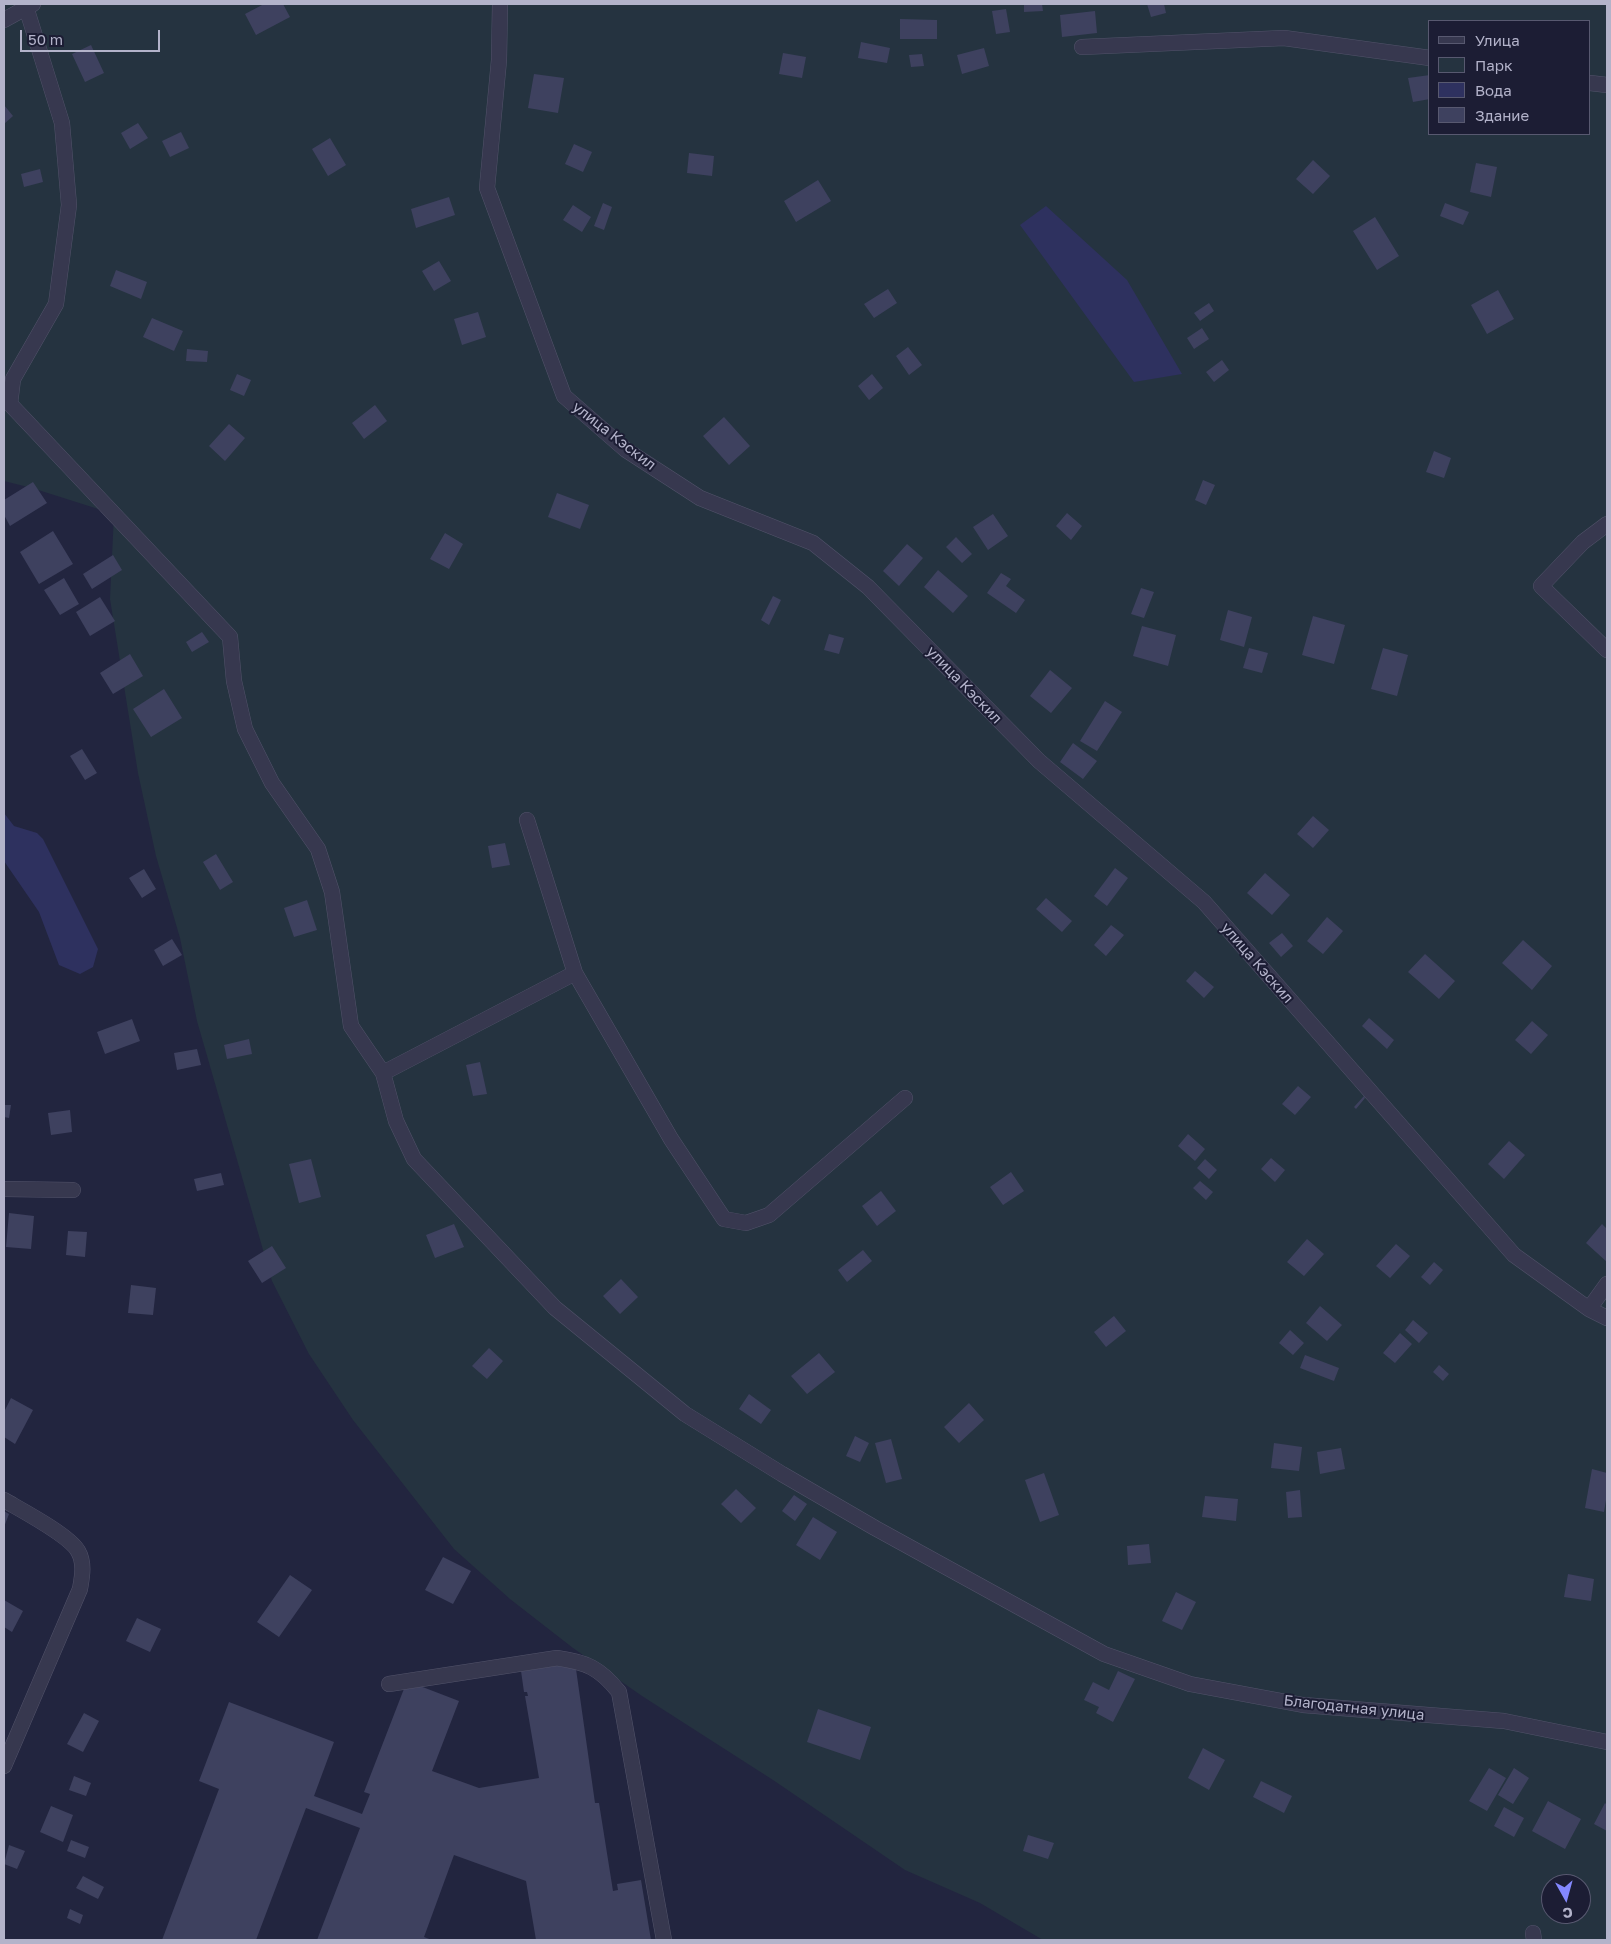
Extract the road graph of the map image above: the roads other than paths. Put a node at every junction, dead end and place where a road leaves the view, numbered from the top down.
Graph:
1 (500, 4) edge
2 (30, 6) edge
3 (4, 20) edge
4 (1082, 47) dead end
5 (1428, 58) edge
6 (1591, 83) edge
7 (1607, 86) edge
8 (1607, 524) edge
9 (1607, 650) edge
10 (528, 820) dead end
11 (575, 973) junction
12 (383, 1073) junction
13 (905, 1098) dead end
14 (4, 1189) edge
15 (73, 1190) dead end
16 (1607, 1284) edge
17 (1590, 1309) junction
18 (1607, 1318) edge
19 (4, 1500) edge
20 (389, 1684) dead end
21 (1607, 1742) edge
22 (4, 1766) edge
23 (664, 1940) edge

1 - 17 street, улица Кэскил
2 - 3 street
2 - 12 street, Благодатная улица
4 - 5 street
6 - 7 street
8 - 9 street
10 - 11 street
11 - 12 street
11 - 13 street
12 - 21 street, Благодатная улица
14 - 15 street
16 - 17 street
17 - 18 street, улица Кэскил
19 - 22 street
20 - 23 street

